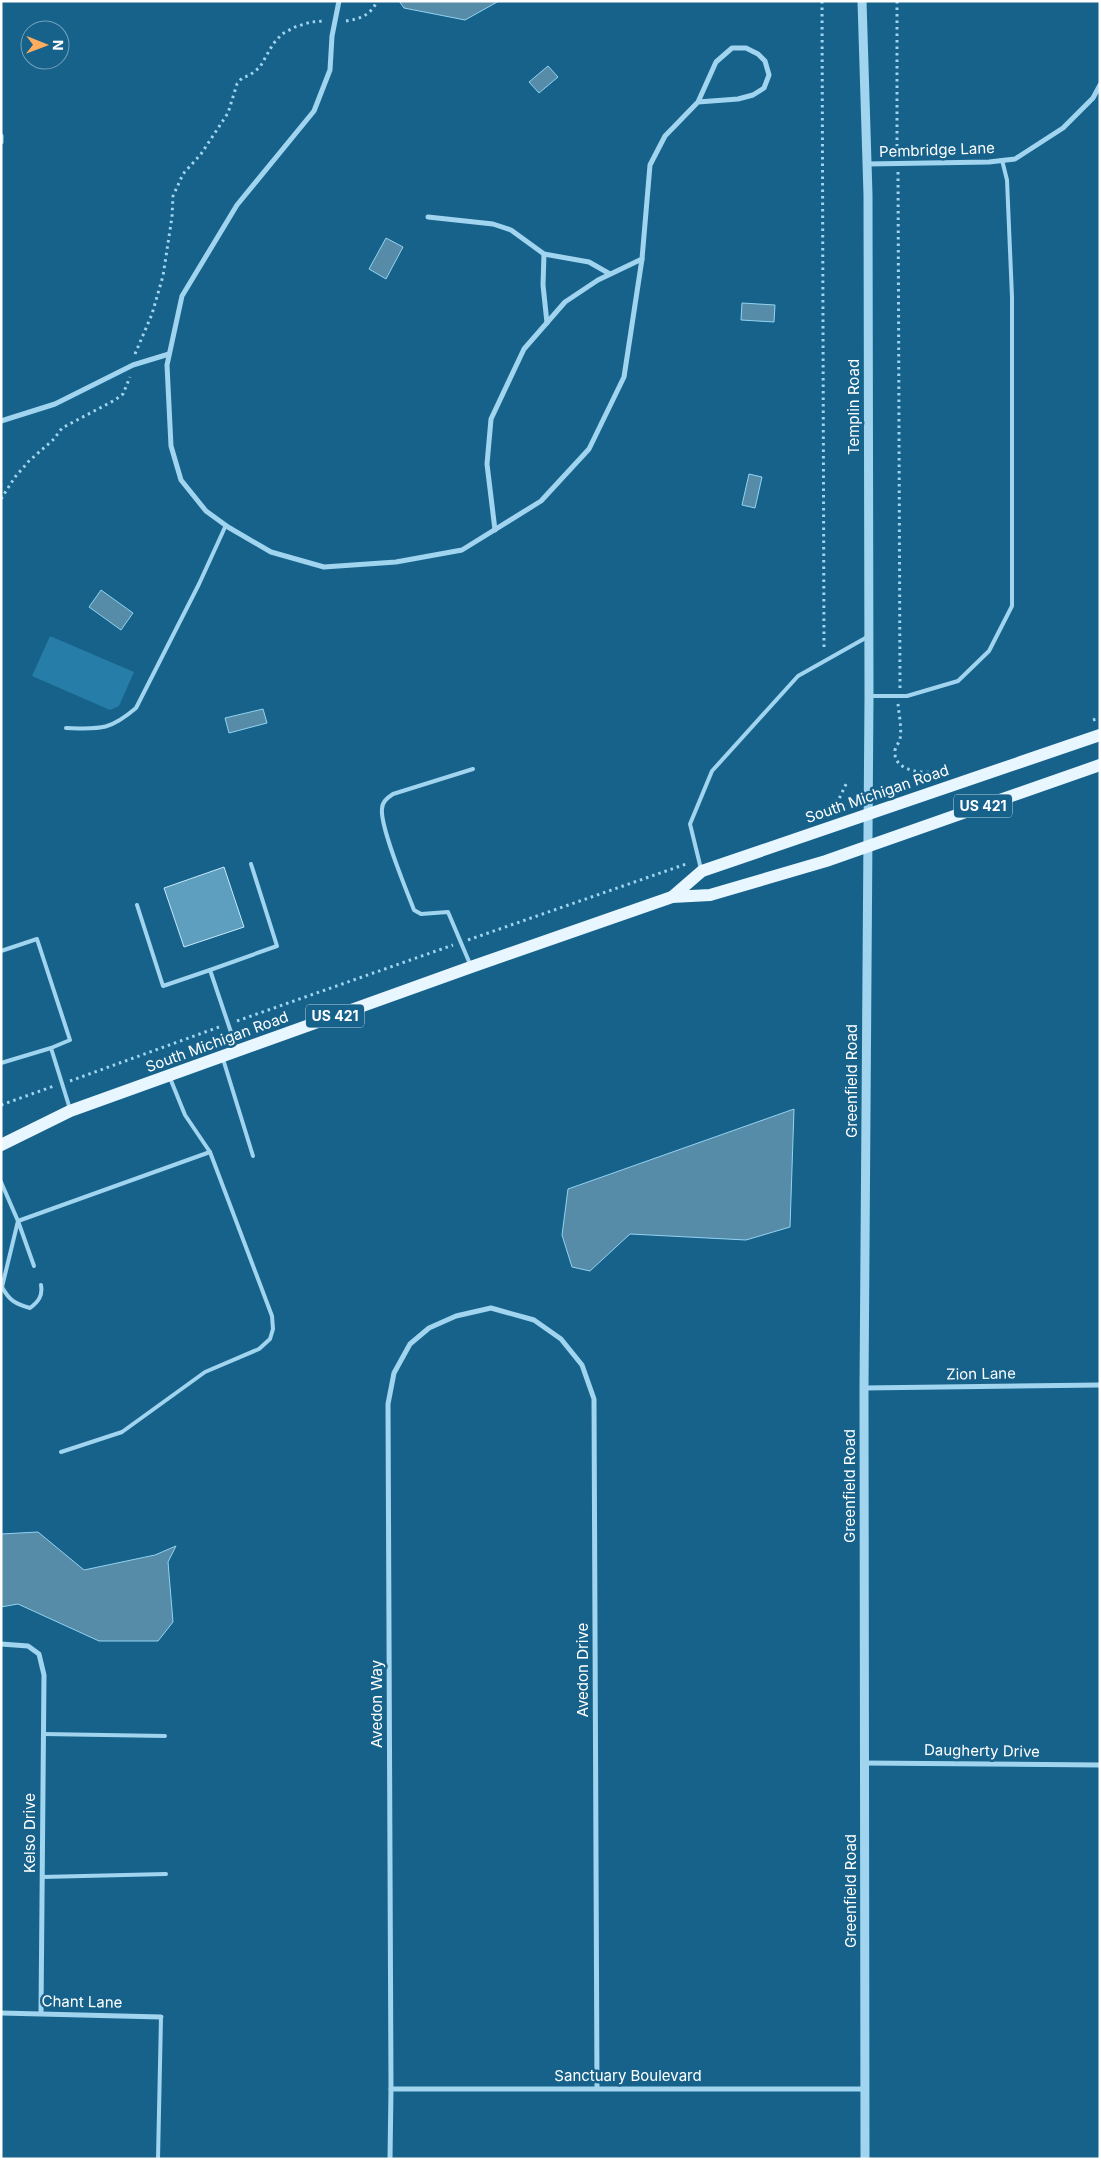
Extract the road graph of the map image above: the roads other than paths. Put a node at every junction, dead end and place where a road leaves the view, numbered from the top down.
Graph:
1 (338, 1) edge
2 (862, 1) edge
3 (1100, 85) edge
4 (698, 102) junction
5 (1, 136) edge
6 (1, 142) edge
7 (1002, 160) junction
8 (866, 164) junction
9 (428, 217) dead end
10 (544, 254) junction
11 (642, 259) junction
12 (610, 274) junction
13 (547, 323) junction
14 (169, 354) junction
15 (1, 421) edge
16 (226, 525) junction
17 (495, 530) junction
18 (869, 636) junction
19 (869, 696) junction
20 (66, 728) dead end
21 (1100, 735) edge
22 (1100, 765) edge
23 (473, 769) dead end
24 (868, 814) junction
25 (867, 848) junction
26 (251, 864) dead end
27 (700, 865) junction
28 (672, 897) junction
29 (137, 905) dead end
30 (1, 951) edge
31 (471, 967) junction
32 (210, 970) junction
33 (51, 1048) junction
34 (238, 1052) junction
35 (222, 1057) junction
36 (1, 1063) edge
37 (169, 1076) junction
38 (70, 1111) junction
39 (1, 1145) edge
40 (210, 1152) junction
41 (253, 1156) dead end
42 (1, 1182) edge
43 (18, 1221) junction
44 (34, 1266) dead end
45 (40, 1285) dead end
46 (491, 1308) joint
47 (1100, 1385) edge
48 (864, 1388) junction
49 (62, 1452) dead end
50 (1, 1644) edge
51 (43, 1734) junction
52 (165, 1736) dead end
53 (864, 1763) junction
54 (1100, 1765) edge
55 (166, 1874) dead end
56 (42, 1877) junction
57 (1, 2013) edge
58 (41, 2013) junction
59 (161, 2017) joint
60 (597, 2088) junction
61 (391, 2089) junction
62 (865, 2089) junction
63 (158, 2159) edge
64 (390, 2159) edge
65 (865, 2159) edge

1 - 14 street
2 - 8 street, Templin Road
3 - 7 street, Pembridge Lane
4 - 4 street
4 - 11 street
5 - 6 street
7 - 8 street, Pembridge Lane
7 - 19 lane
8 - 18 street, Templin Road
9 - 10 street
10 - 12 street
10 - 13 street
11 - 12 street
11 - 17 street
12 - 13 street
13 - 17 street
14 - 15 street
14 - 16 street
16 - 17 street
16 - 20 lane
18 - 19 street, Templin Road
18 - 27 lane
19 - 24 street, Templin Road
21 - 24 main road, South Michigan Road / US 421
22 - 25 main road, South Michigan Road / US 421
23 - 31 lane
24 - 25 street, Greenfield Road
24 - 27 main road, South Michigan Road / US 421
25 - 28 main road, South Michigan Road / US 421
25 - 48 street, Greenfield Road
26 - 32 lane
27 - 28 main road, South Michigan Road / US 421
28 - 31 main road, South Michigan Road / US 421
29 - 32 lane
30 - 33 lane
31 - 34 main road, South Michigan Road / US 421
32 - 34 lane
33 - 36 lane
33 - 38 lane
34 - 35 main road, South Michigan Road / US 421
35 - 37 main road, South Michigan Road / US 421
35 - 41 lane
37 - 38 main road, South Michigan Road / US 421
37 - 40 lane
38 - 39 main road, South Michigan Road / US 421
40 - 43 lane
40 - 49 lane
42 - 43 lane
43 - 44 lane
43 - 45 lane
46 - 60 street, Avedon Drive
46 - 61 street, Avedon Way
47 - 48 street, Zion Lane
48 - 53 street, Greenfield Road
50 - 51 street, Kelso Drive
51 - 52 lane
51 - 56 street, Kelso Drive
53 - 54 street, Daugherty Drive
53 - 62 street, Greenfield Road
55 - 56 lane
56 - 58 street, Kelso Drive
57 - 58 street, Chant Lane
58 - 59 street, Chant Lane
59 - 63 lane
60 - 61 street, Sanctuary Boulevard
60 - 62 street, Sanctuary Boulevard
61 - 64 street, Avedon Way
62 - 65 street, Greenfield Road

